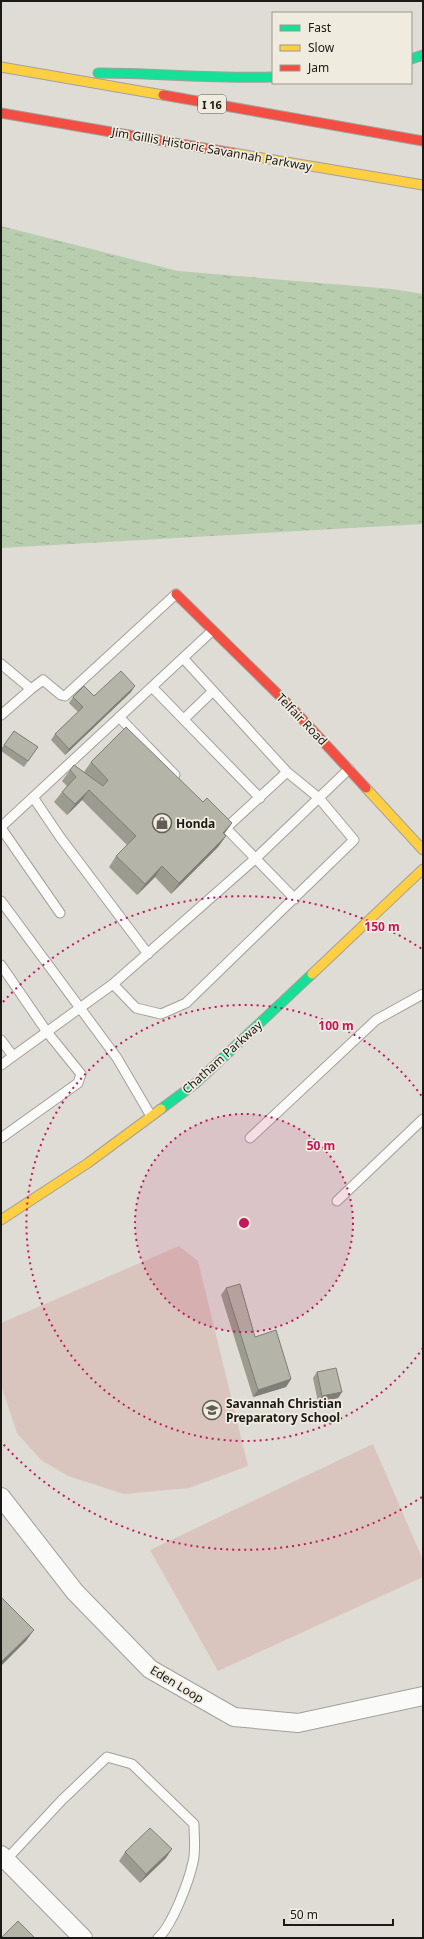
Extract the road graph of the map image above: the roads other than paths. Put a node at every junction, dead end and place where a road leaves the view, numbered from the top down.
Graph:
1 (423, 55) edge
2 (412, 59) edge
3 (1, 66) edge
4 (272, 77) edge
5 (1, 113) edge
6 (423, 141) edge
7 (423, 185) edge
8 (176, 594) joint
9 (212, 631) junction
10 (183, 658) junction
11 (1, 664) edge
12 (152, 687) junction
13 (32, 689) junction
14 (213, 691) junction
15 (1, 715) edge
16 (119, 717) junction
17 (184, 719) junction
18 (349, 769) junction
19 (287, 772) junction
20 (183, 784) edge
21 (33, 797) junction
22 (260, 798) junction
23 (319, 798) junction
24 (210, 812) edge
25 (1, 827) edge
26 (226, 828) junction
27 (423, 850) edge
28 (255, 858) junction
29 (423, 868) edge
30 (295, 899) junction
31 (1, 901) edge
32 (60, 913) dead end
33 (148, 954) junction
34 (1, 965) edge
35 (113, 984) junction
36 (423, 994) edge
37 (80, 1009) junction
38 (47, 1032) junction
39 (1, 1040) edge
40 (13, 1056) junction
41 (1, 1065) edge
42 (151, 1116) junction
43 (423, 1119) edge
44 (1, 1138) edge
45 (250, 1138) dead end
46 (337, 1201) dead end
47 (1, 1220) edge
48 (1, 1497) edge
49 (423, 1696) edge
50 (3, 1860) edge
51 (83, 1938) edge
52 (158, 1938) edge

1 - 2 main road
3 - 4 main road
3 - 6 main road, I 16
5 - 7 main road, Jim Gillis Historic Savannah Parkway
8 - 9 main road, Telfair Road
8 - 13 lane
9 - 10 lane
9 - 18 main road, Telfair Road
10 - 12 lane
10 - 14 lane
11 - 13 lane
12 - 16 lane
12 - 17 lane
13 - 15 lane
14 - 17 lane
14 - 19 lane
16 - 20 lane
16 - 21 lane
17 - 22 lane
18 - 23 lane
18 - 27 main road, Telfair Road
19 - 22 lane
19 - 23 lane
21 - 25 lane
21 - 33 lane
22 - 26 lane
23 - 28 lane
23 - 30 lane
24 - 26 lane
25 - 32 lane
26 - 28 lane
28 - 30 lane
28 - 33 lane
29 - 42 main road, Chatham Parkway
30 - 35 lane
31 - 37 lane
33 - 35 lane
34 - 38 lane
35 - 37 lane
36 - 45 lane
37 - 38 lane
37 - 42 lane
38 - 40 lane
38 - 44 lane
39 - 40 lane
40 - 41 lane
42 - 47 main road, Chatham Parkway
43 - 46 lane
48 - 49 street, Eden Loop
50 - 51 street
50 - 52 lane

